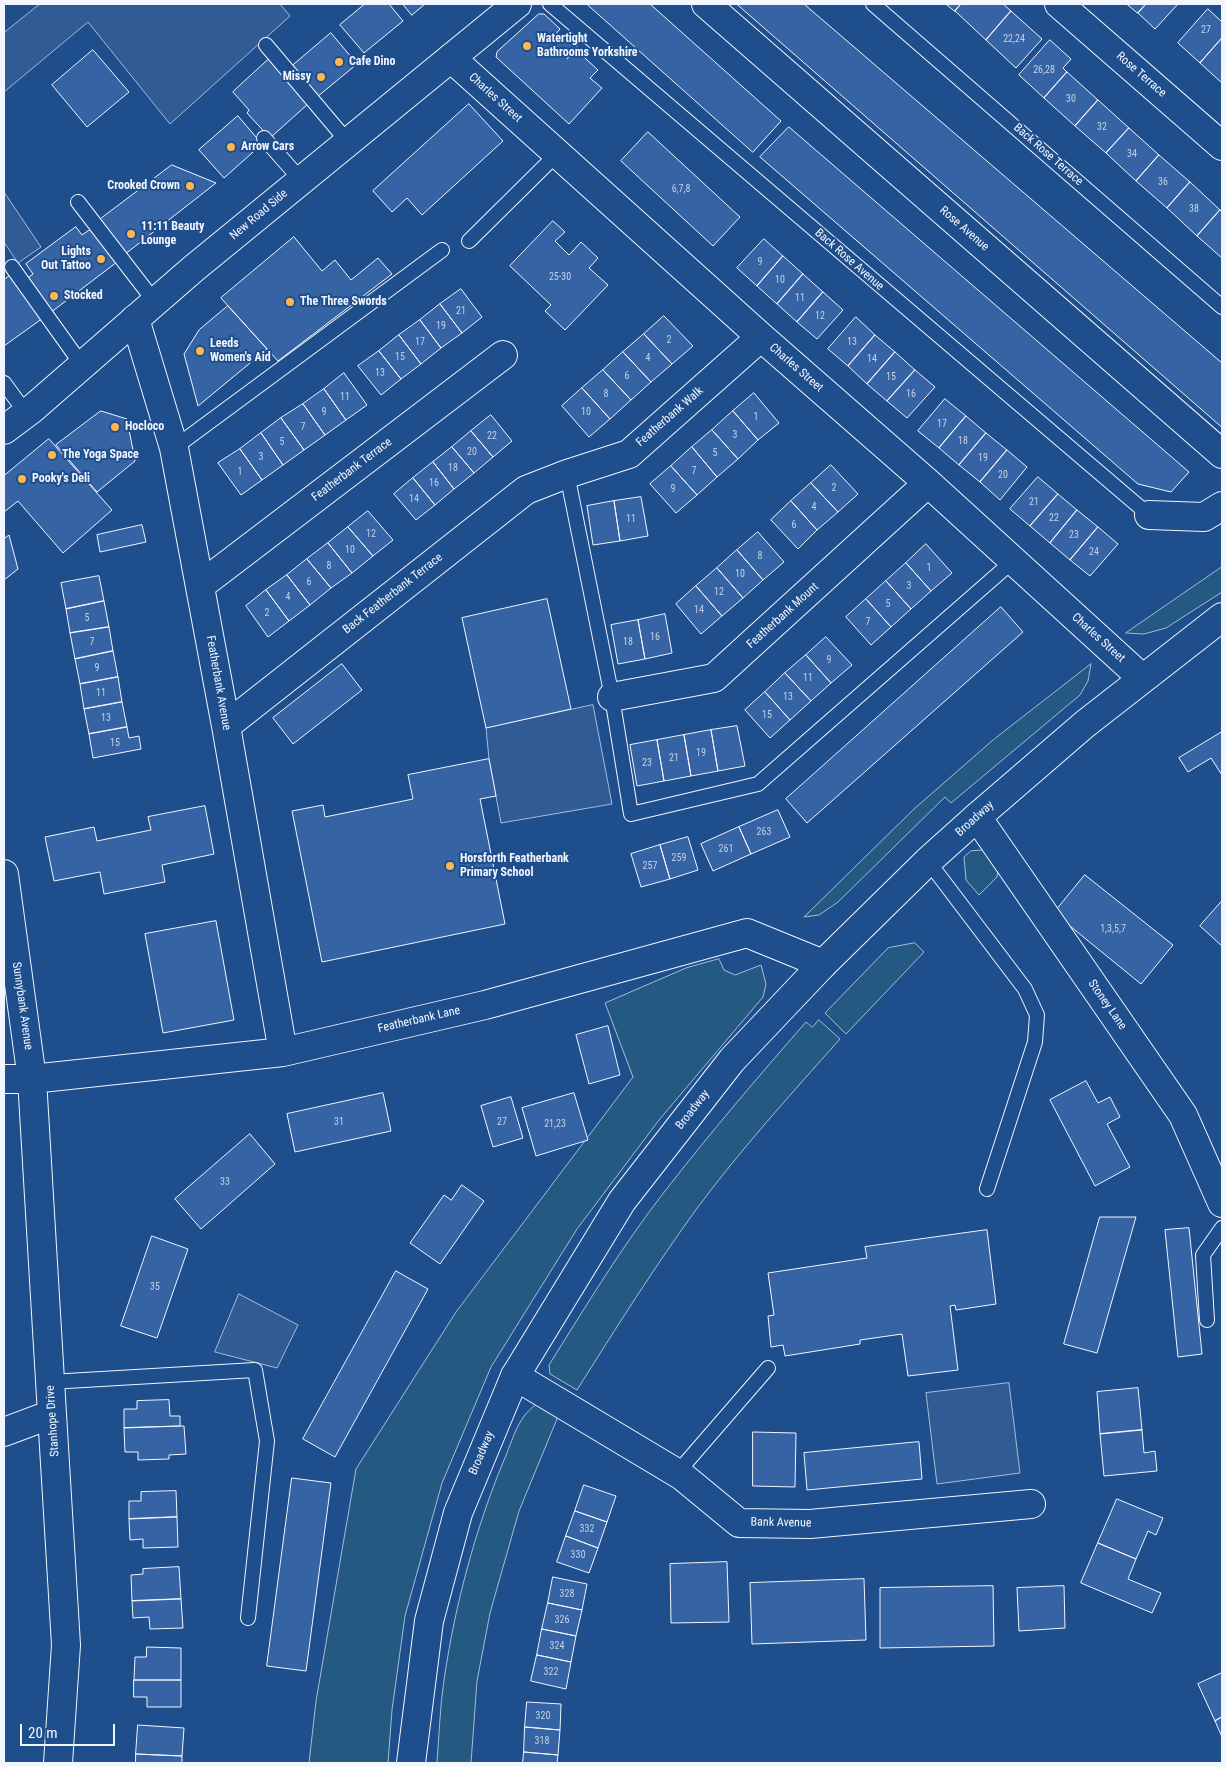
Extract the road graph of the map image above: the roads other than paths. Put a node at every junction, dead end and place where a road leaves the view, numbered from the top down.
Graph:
1 (517, 4) edge
2 (550, 4) edge
3 (706, 4) edge
4 (873, 4) edge
5 (1059, 4) edge
6 (266, 46) dead end
7 (451, 58) junction
8 (264, 138) dead end
9 (348, 142) junction
10 (1222, 146) edge
11 (557, 154) junction
12 (301, 180) junction
13 (78, 202) dead end
14 (469, 241) dead end
15 (442, 250) dead end
16 (12, 267) dead end
17 (155, 302) junction
18 (1222, 307) edge
19 (135, 319) junction
20 (761, 337) junction
21 (503, 355) dead end
22 (82, 365) junction
23 (4, 383) edge
24 (26, 413) junction
25 (4, 430) edge
26 (174, 448) junction
27 (1222, 454) edge
28 (567, 474) junction
29 (928, 483) junction
30 (1222, 506) edge
31 (1149, 516) joint
32 (1013, 561) junction
33 (201, 585) junction
34 (1221, 621) edge
35 (1142, 678) junction
36 (612, 697) junction
37 (226, 726) junction
38 (977, 817) junction
39 (928, 861) junction
40 (4, 874) edge
41 (822, 964) junction
42 (283, 1052) junction
43 (4, 1079) edge
44 (32, 1079) junction
45 (987, 1189) dead end
46 (1222, 1203) edge
47 (1222, 1228) edge
48 (1207, 1320) dead end
49 (768, 1368) dead end
50 (515, 1376) junction
51 (50, 1382) junction
52 (52, 1414) junction
53 (4, 1432) edge
54 (677, 1473) junction
55 (1031, 1504) dead end
56 (248, 1618) dead end
57 (58, 1763) edge
58 (411, 1763) edge

1 - 7 main road, New Road Side
2 - 31 lane, Back Rose Avenue
3 - 27 main road, Rose Avenue
4 - 18 lane, Back Rose Terrace
5 - 10 main road, Rose Terrace
6 - 9 lane
7 - 9 main road, New Road Side
7 - 11 main road, Charles Street
8 - 12 lane
9 - 12 main road, New Road Side
11 - 14 lane
11 - 20 main road, Charles Street
12 - 17 main road, New Road Side
13 - 17 lane
15 - 26 lane
16 - 22 lane
17 - 19 main road, New Road Side
19 - 22 main road, New Road Side
19 - 26 main road, Featherbank Avenue
20 - 28 main road, Featherbank Walk
20 - 29 main road, Charles Street
21 - 33 main road, Featherbank Terrace
22 - 24 main road, New Road Side
23 - 24 lane
24 - 25 main road, New Road Side
26 - 33 main road, Featherbank Avenue
28 - 36 lane
28 - 37 main road, Back Featherbank Terrace
29 - 32 main road, Charles Street
29 - 36 main road, Featherbank Mount
30 - 31 main road
32 - 35 main road, Charles Street
32 - 36 lane
33 - 37 main road, Featherbank Avenue
34 - 35 main road, Broadway
35 - 38 main road, Broadway
37 - 42 main road, Featherbank Avenue
38 - 39 main road, Broadway
38 - 46 main road, Stoney Lane
39 - 41 main road, Broadway
39 - 45 lane
40 - 44 main road, Sunnybank Avenue
41 - 42 main road, Featherbank Lane
41 - 50 main road, Broadway
42 - 44 main road, Featherbank Lane
43 - 44 main road, Featherbank Lane
44 - 51 main road, Stanhope Drive
47 - 48 lane
49 - 54 lane
50 - 54 main road, Bank Avenue
50 - 58 main road, Broadway
51 - 52 main road, Stanhope Drive
51 - 56 lane
52 - 53 main road
52 - 57 main road, Stanhope Drive
54 - 55 main road, Bank Avenue

